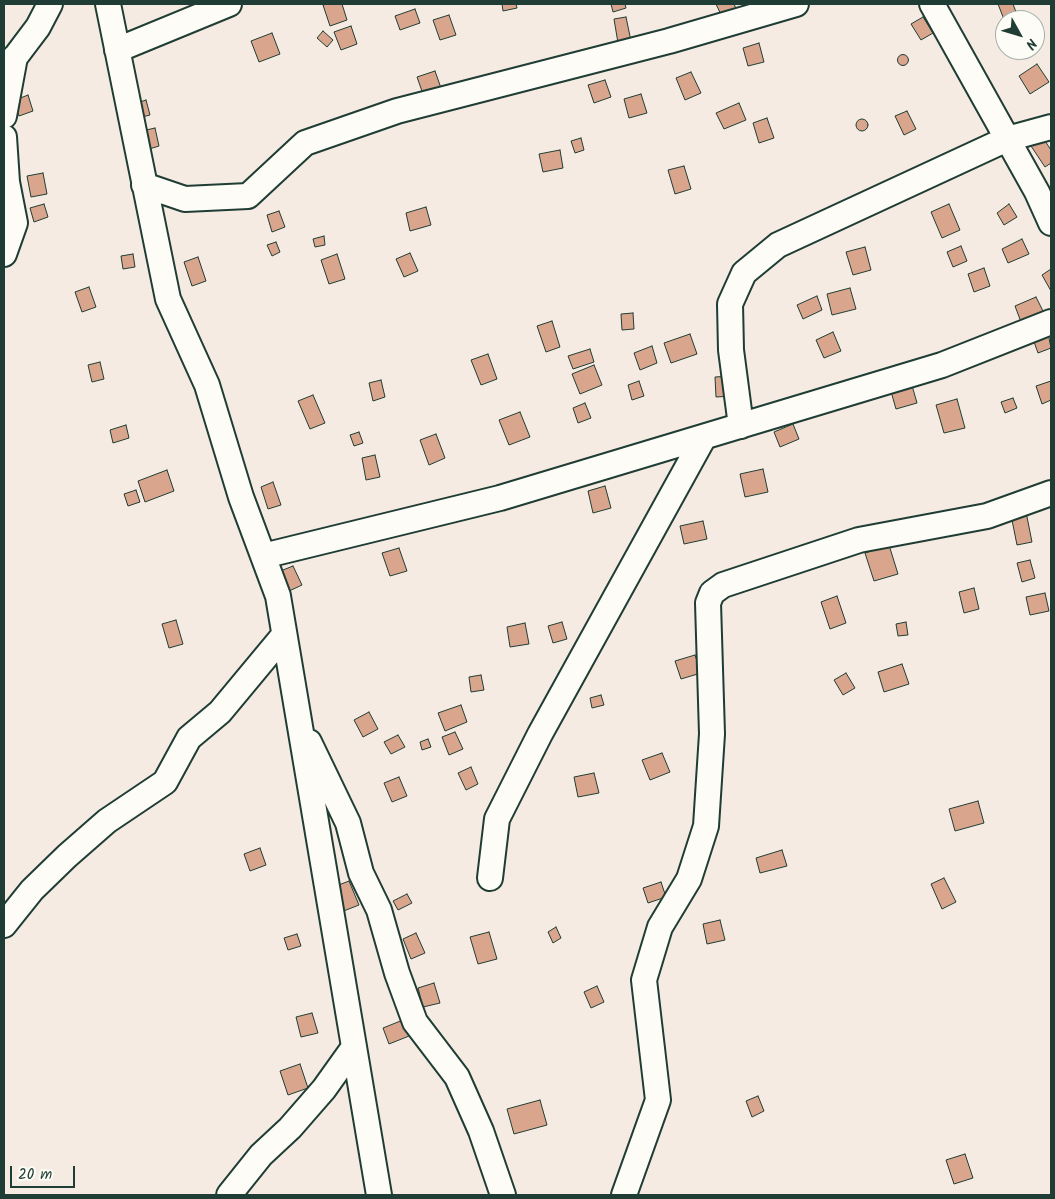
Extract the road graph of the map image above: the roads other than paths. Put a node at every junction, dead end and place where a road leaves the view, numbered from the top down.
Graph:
1 (50, 4) edge
2 (108, 4) edge
3 (229, 4) edge
4 (796, 4) edge
5 (932, 4) edge
6 (117, 50) junction
7 (10, 64) edge
8 (4, 116) edge
9 (1051, 126) edge
10 (4, 137) edge
11 (1007, 139) junction
12 (144, 185) junction
13 (1051, 223) edge
14 (4, 254) edge
15 (1051, 322) edge
16 (741, 426) junction
17 (704, 437) junction
18 (1051, 493) edge
19 (263, 556) junction
20 (284, 635) junction
21 (299, 722) junction
22 (490, 878) dead end
23 (4, 925) edge
24 (354, 1047) junction
25 (229, 1195) edge
26 (379, 1195) edge
27 (503, 1195) edge
28 (624, 1195) edge

1 - 7 street
2 - 6 street
3 - 6 street
4 - 12 street
5 - 11 street
6 - 12 street
7 - 8 street
9 - 11 street
10 - 14 street
11 - 13 street
11 - 16 street
12 - 19 street
15 - 16 street
16 - 17 street
17 - 19 street
17 - 22 street
18 - 28 street
19 - 20 street
20 - 21 street
20 - 23 street
21 - 24 street
21 - 27 street
24 - 25 street
24 - 26 street

